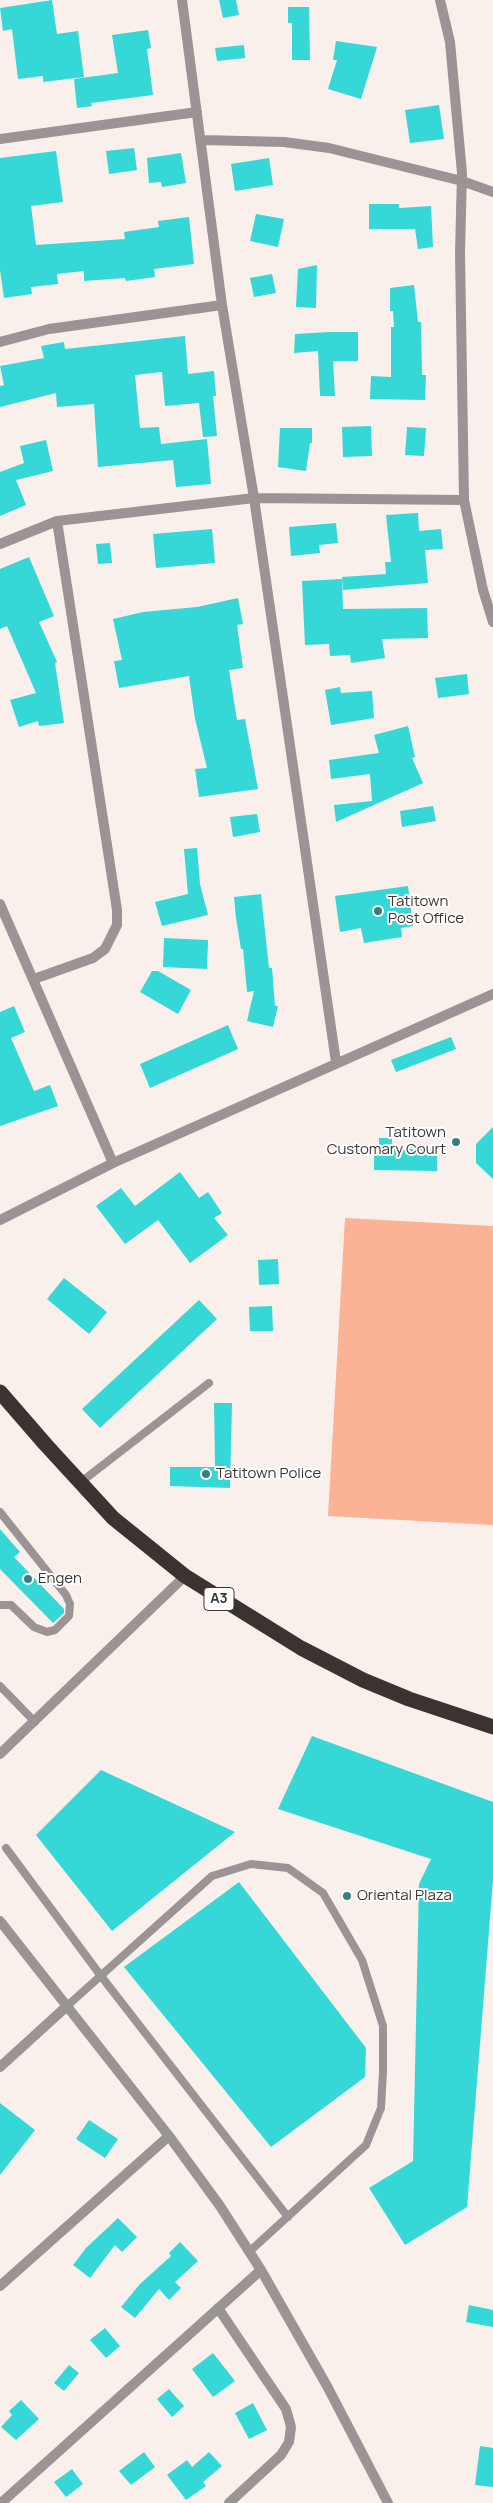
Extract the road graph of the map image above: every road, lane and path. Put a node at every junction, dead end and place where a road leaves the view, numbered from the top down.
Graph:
1 (182, 0) edge
2 (440, 0) edge
3 (198, 112) junction
4 (0, 139) edge
5 (201, 140) junction
6 (462, 181) junction
7 (493, 192) edge
8 (222, 305) junction
9 (0, 342) edge
10 (254, 498) junction
11 (464, 500) junction
12 (57, 521) junction
13 (0, 544) edge
14 (493, 622) edge
15 (0, 904) edge
16 (34, 979) junction
17 (493, 994) edge
18 (336, 1062) junction
19 (113, 1163) junction
20 (0, 1220) edge
21 (209, 1383) dead end
22 (0, 1392) edge
23 (81, 1482) junction
24 (0, 1512) edge
25 (184, 1576) junction
26 (0, 1605) edge
27 (0, 1686) edge
28 (35, 1722) junction
29 (493, 1727) edge
30 (0, 1754) edge
31 (6, 1848) dead end
32 (0, 1921) edge
33 (101, 1976) junction
34 (67, 2006) junction
35 (0, 2067) edge
36 (169, 2136) junction
37 (288, 2217) junction
38 (249, 2252) junction
39 (261, 2270) junction
40 (0, 2286) edge
41 (218, 2308) junction
42 (1, 2503) edge
43 (229, 2503) edge
44 (388, 2503) edge

1 - 3 street
2 - 6 street
3 - 4 street
3 - 5 street
5 - 6 street
5 - 8 street
6 - 7 street
6 - 11 street
8 - 9 street
8 - 10 street
10 - 11 street
10 - 12 street
10 - 18 street
11 - 14 street
12 - 13 street
12 - 16 street
15 - 16 street
16 - 19 street
17 - 18 street
18 - 19 street
19 - 20 street
21 - 23 lane
22 - 23 highway, A3
23 - 25 highway, A3
24 - 26 lane
25 - 28 street
25 - 29 highway, A3
27 - 28 lane
28 - 30 street
31 - 33 lane
32 - 34 street
33 - 34 lane
33 - 37 lane
33 - 37 lane
34 - 35 street
34 - 36 street
36 - 38 street
36 - 40 street
37 - 38 lane
38 - 39 street
39 - 41 street
39 - 44 street
41 - 42 street
41 - 43 street

